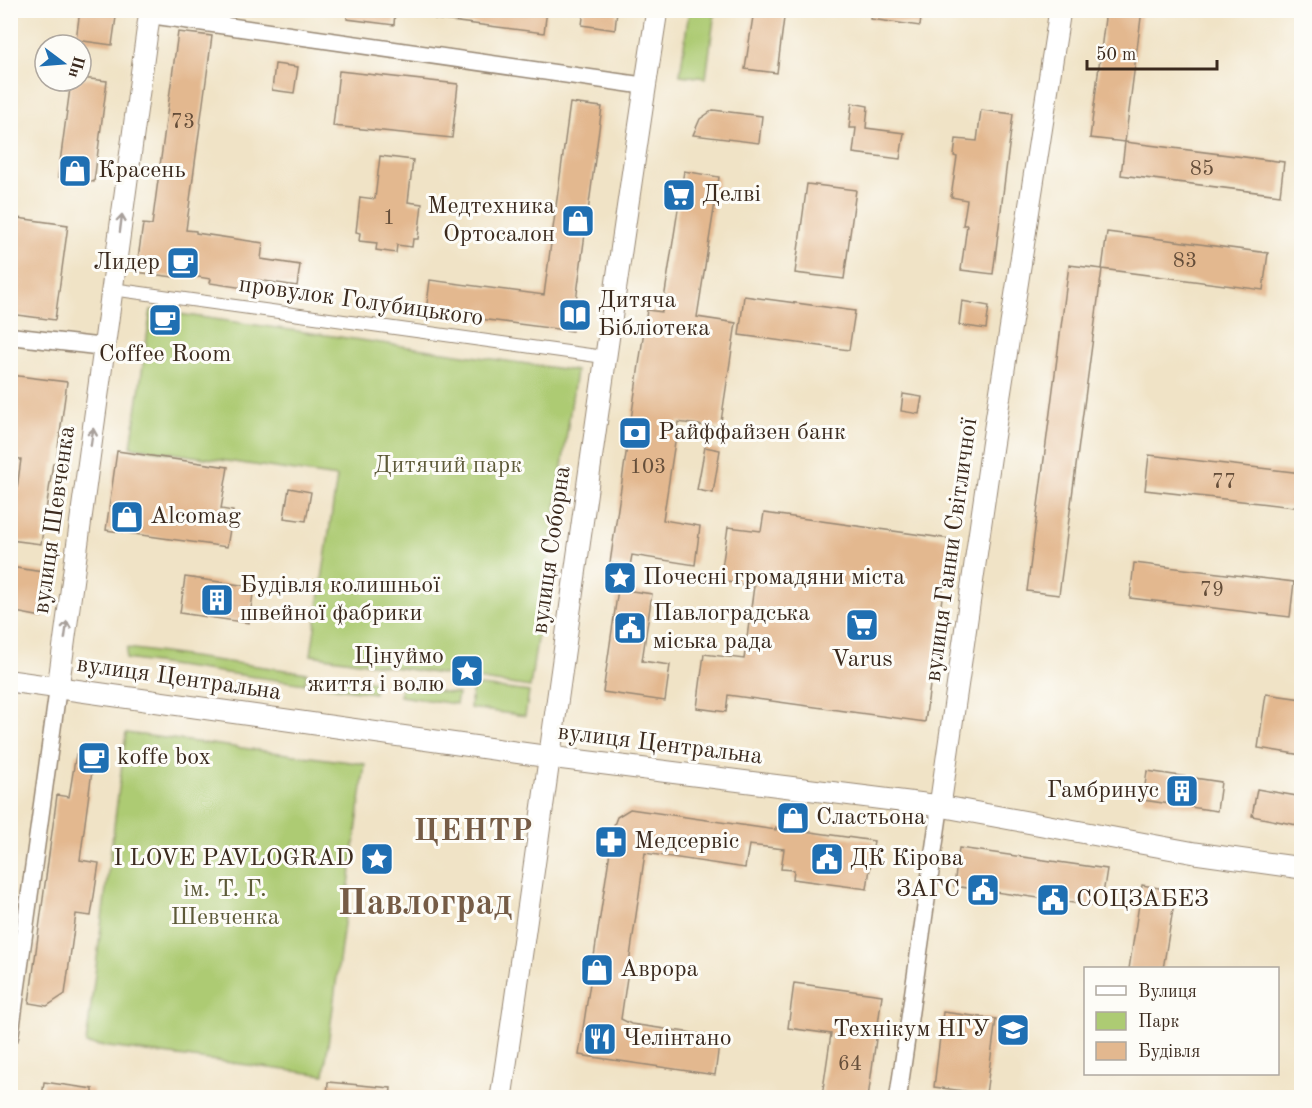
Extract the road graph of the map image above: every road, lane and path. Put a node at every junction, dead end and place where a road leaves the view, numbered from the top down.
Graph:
1 (657, 10) edge
2 (1060, 10) edge
3 (150, 13) edge
4 (646, 86) junction
5 (112, 289) junction
6 (10, 336) edge
7 (104, 347) junction
8 (604, 357) junction
9 (10, 681) edge
10 (58, 688) junction
11 (550, 757) junction
12 (940, 806) junction
13 (1302, 868) edge
14 (10, 1037) edge
15 (501, 1098) edge
16 (898, 1098) edge

1 - 4 street, вулиця Соборна
2 - 12 street, вулиця Ганни Світличної
3 - 4 street
5 -> 3 street, вулиця Шевченка
4 - 8 street, вулиця Соборна
5 - 7 street, вулиця Шевченка
5 - 8 street, провулок Голубицького
6 - 7 street
10 -> 7 street, вулиця Шевченка
8 - 11 street, вулиця Соборна
9 - 10 street, вулиця Центральна
10 - 11 street, вулиця Центральна
10 - 14 street, вулиця Шевченка
11 - 12 street, вулиця Центральна
11 - 15 street, вулиця Соборна
12 - 13 street, вулиця Центральна
12 - 16 street, вулиця Ганни Світличної

